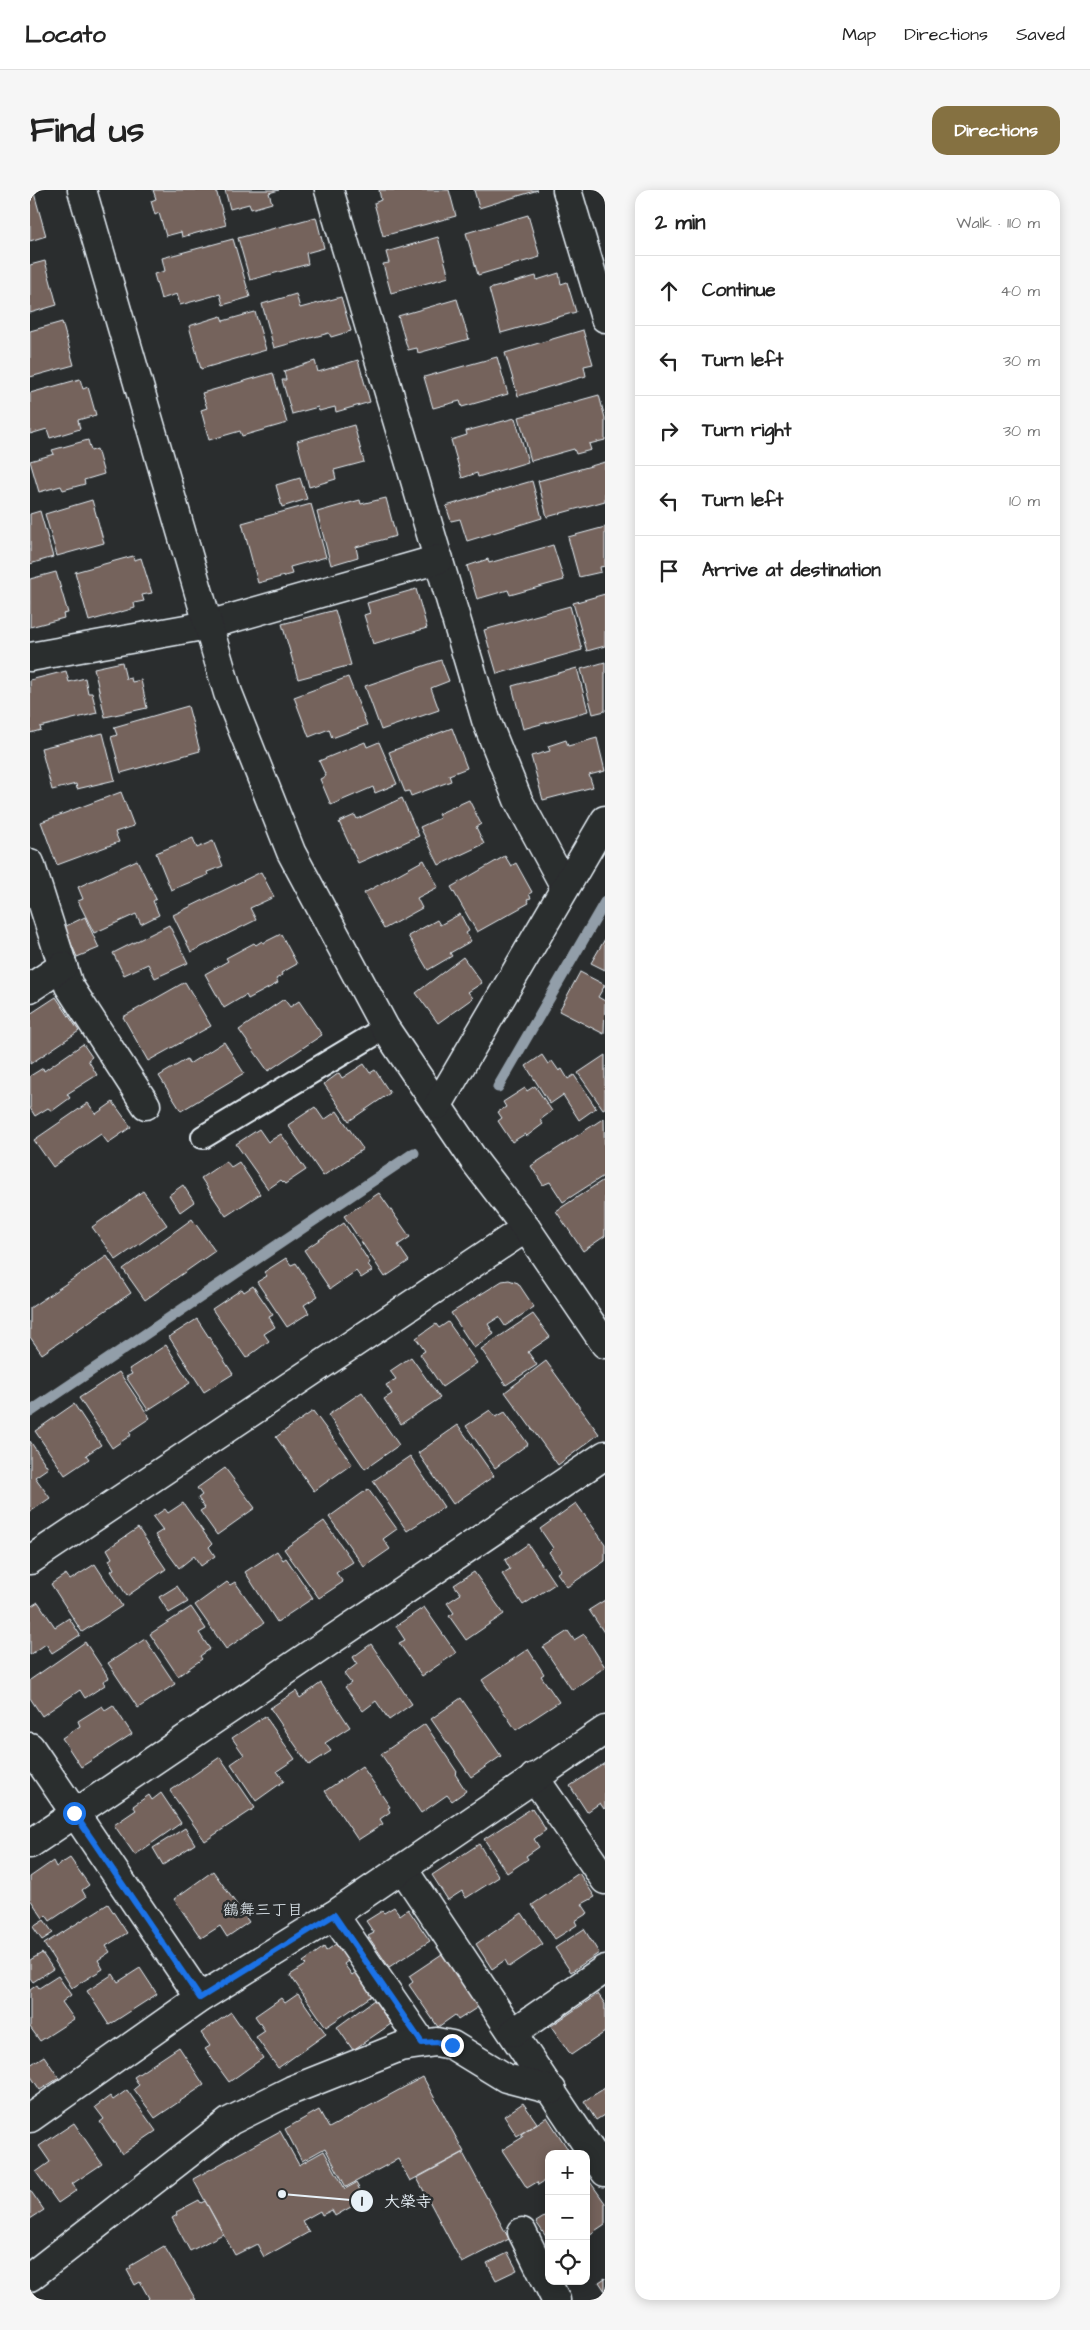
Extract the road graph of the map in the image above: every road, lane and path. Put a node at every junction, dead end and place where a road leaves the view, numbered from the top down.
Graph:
1 (82, 190) edge
2 (329, 190) edge
3 (566, 190) edge
4 (605, 318) edge
5 (439, 559) junction
6 (208, 625) junction
7 (30, 657) edge
8 (605, 820) edge
9 (32, 877) edge
10 (565, 887) junction
11 (62, 966) junction
12 (30, 988) edge
13 (385, 1028) junction
14 (146, 1105) dead end
15 (438, 1105) junction
16 (203, 1137) dead end
17 (526, 1228) junction
18 (601, 1328) edge
19 (605, 1455) edge
20 (30, 1560) edge
21 (605, 1730) edge
22 (30, 1747) edge
23 (534, 1777) junction
24 (74, 1813) junction
25 (30, 1844) edge
26 (403, 1869) junction
27 (605, 1880) edge
28 (334, 1915) junction
29 (605, 1970) edge
30 (200, 1998) junction
31 (514, 2032) junction
32 (422, 2043) junction
33 (552, 2090) junction
34 (30, 2118) edge
35 (605, 2171) edge
36 (522, 2232) dead end
37 (30, 2278) edge
38 (556, 2300) edge

1 - 6 street
2 - 5 street
3 - 4 street
5 - 6 street
5 - 10 street
6 - 7 street
6 - 13 street
8 - 10 street
9 - 11 street
10 - 15 street
11 - 12 street
11 - 14 street
13 - 15 street
13 - 16 lane
15 - 17 street
17 - 18 street
17 - 20 street
19 - 24 street
21 - 23 street
22 - 24 street
23 - 26 street
23 - 27 street
24 - 25 street
24 - 30 street
26 - 28 street
26 - 31 street
28 - 30 street
28 - 32 street
29 - 31 street
30 - 34 street
31 - 33 street
32 - 33 street
32 - 37 street
33 - 35 street
36 - 38 street

